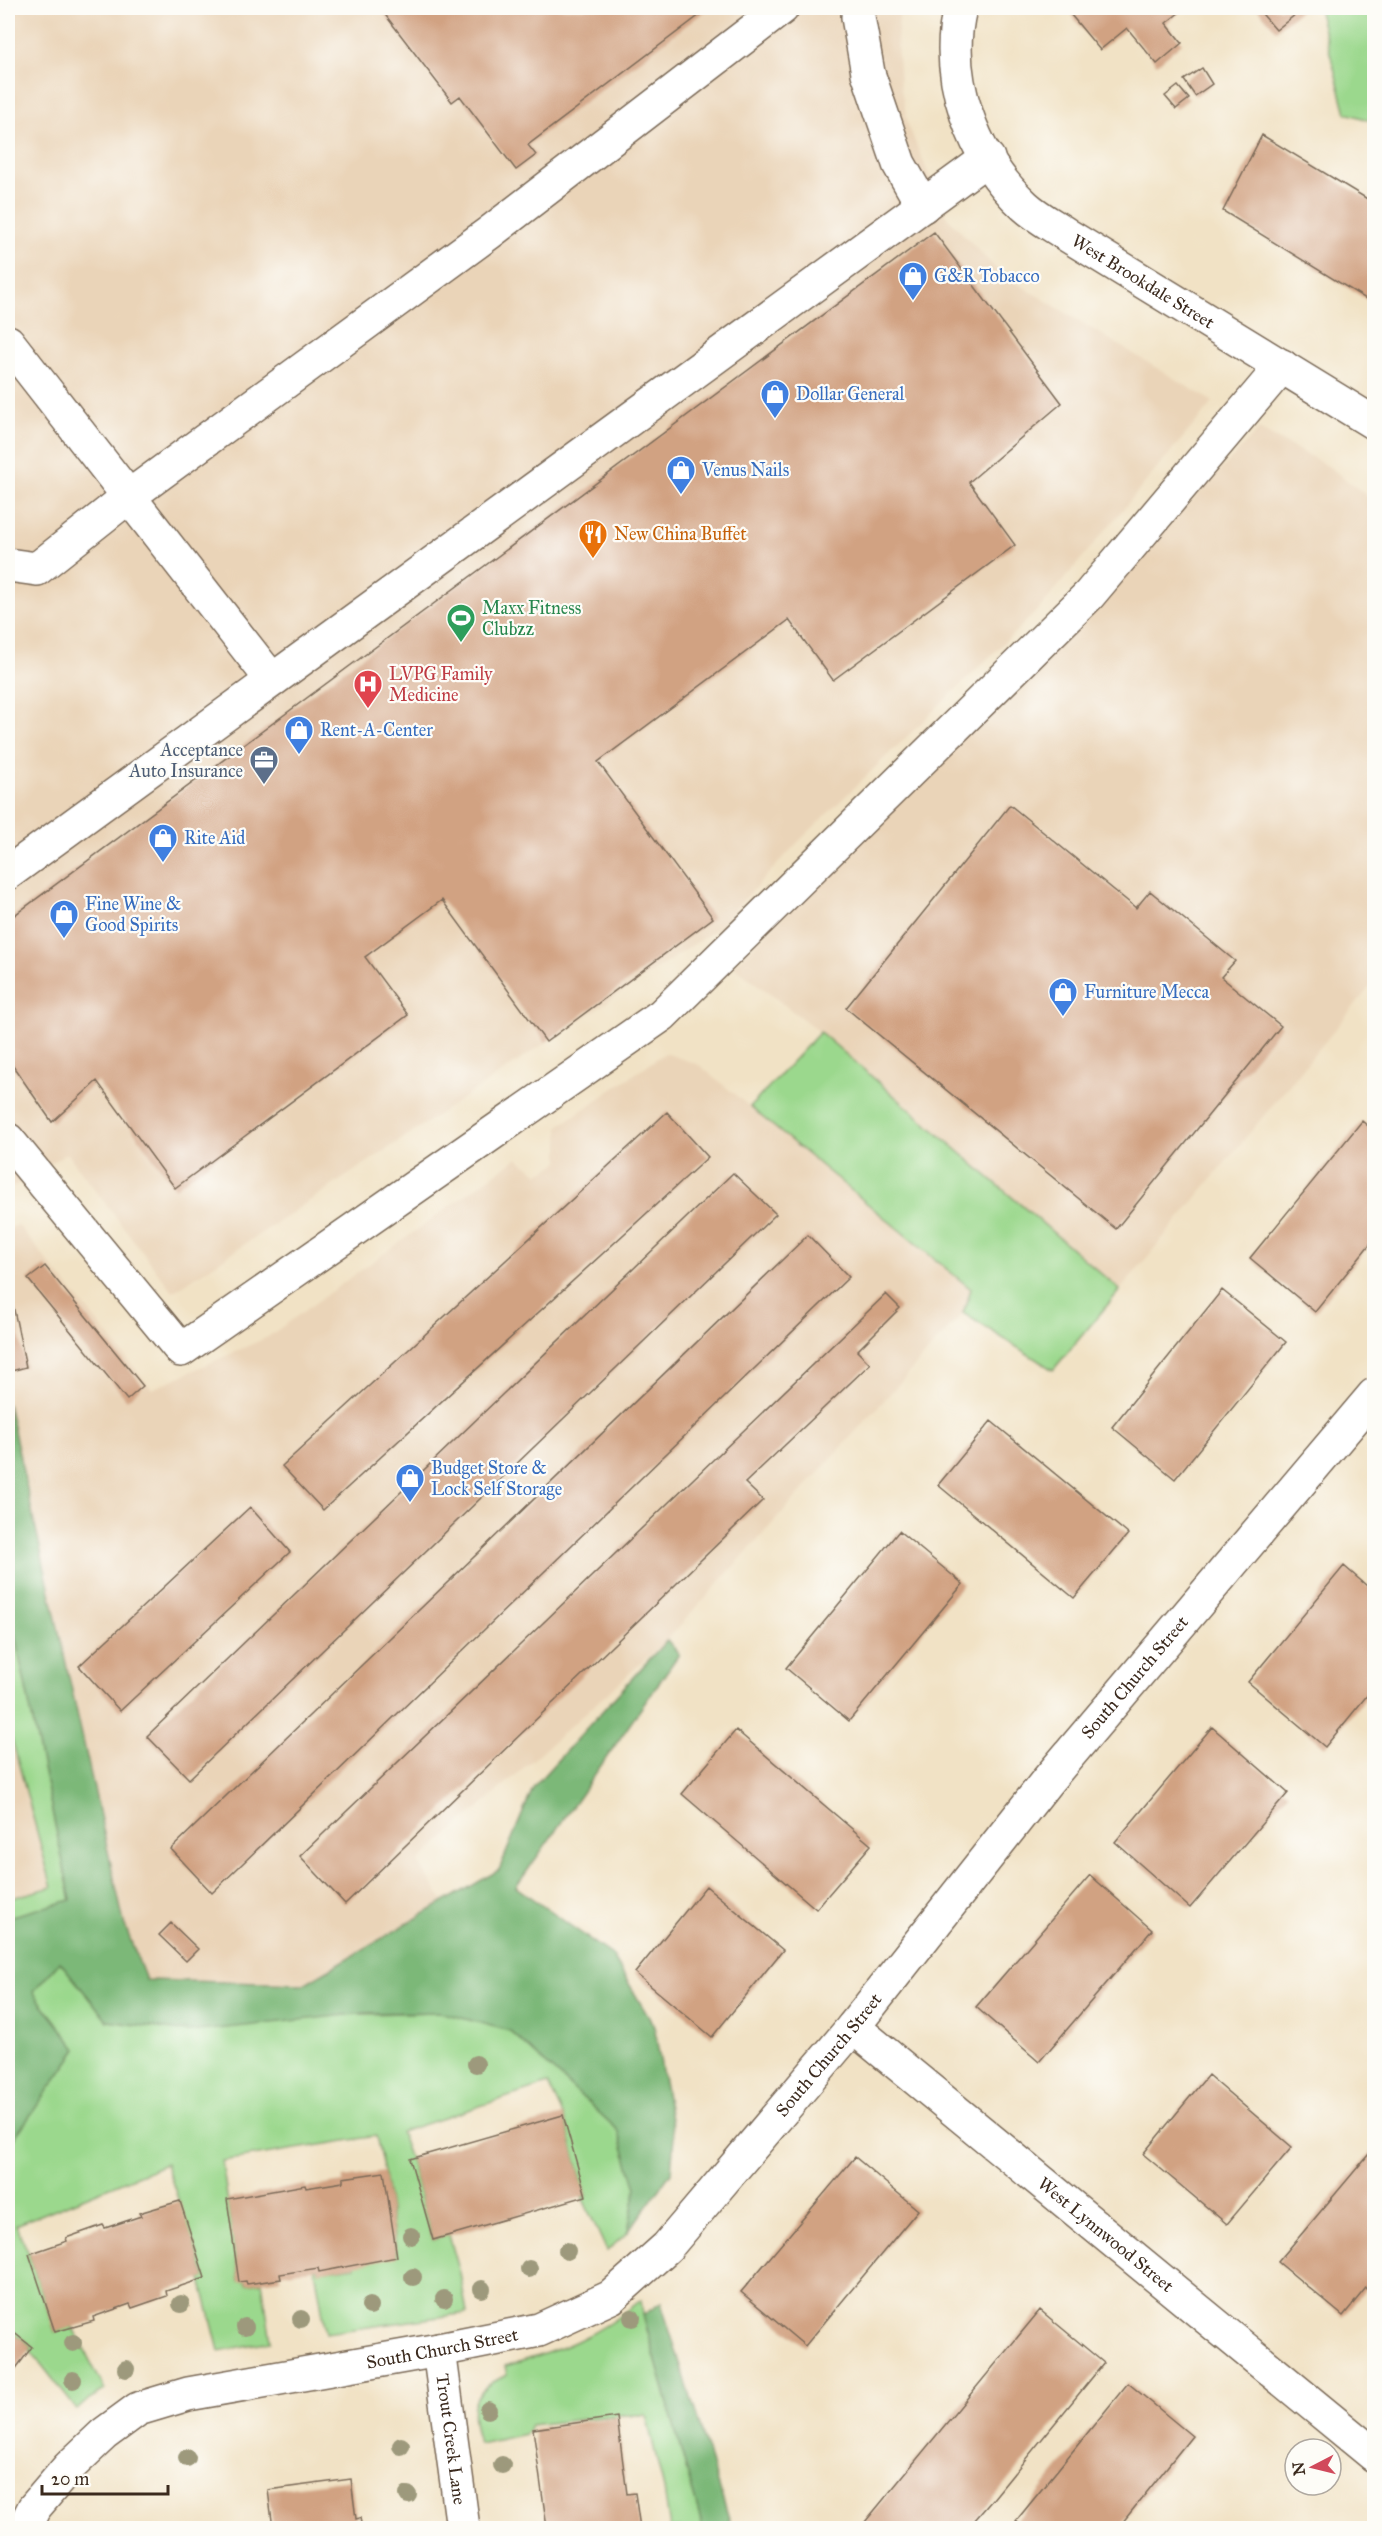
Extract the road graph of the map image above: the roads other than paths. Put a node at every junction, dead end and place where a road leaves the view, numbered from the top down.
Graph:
1 (782, 8) edge
2 (859, 8) edge
3 (960, 8) edge
4 (988, 158) junction
5 (923, 206) junction
6 (8, 342) edge
7 (1282, 366) junction
8 (1374, 423) edge
9 (128, 497) junction
10 (8, 565) edge
11 (272, 680) junction
12 (8, 873) edge
13 (8, 1140) edge
14 (1374, 1395) edge
15 (853, 2027) junction
16 (439, 2350) junction
17 (1369, 2440) edge
18 (24, 2529) edge
19 (463, 2529) edge

1 - 9 street
2 - 5 street
3 - 4 street, West Brookdale Street
4 - 5 street
4 - 7 street, West Brookdale Street
5 - 11 street
6 - 9 street
7 - 8 street, West Brookdale Street
7 - 13 street
9 - 10 street
9 - 11 street
11 - 12 street
14 - 15 street, South Church Street
15 - 16 street, South Church Street
15 - 17 street, West Lynnwood Street
16 - 18 street, South Church Street
16 - 19 street, Trout Creek Lane

